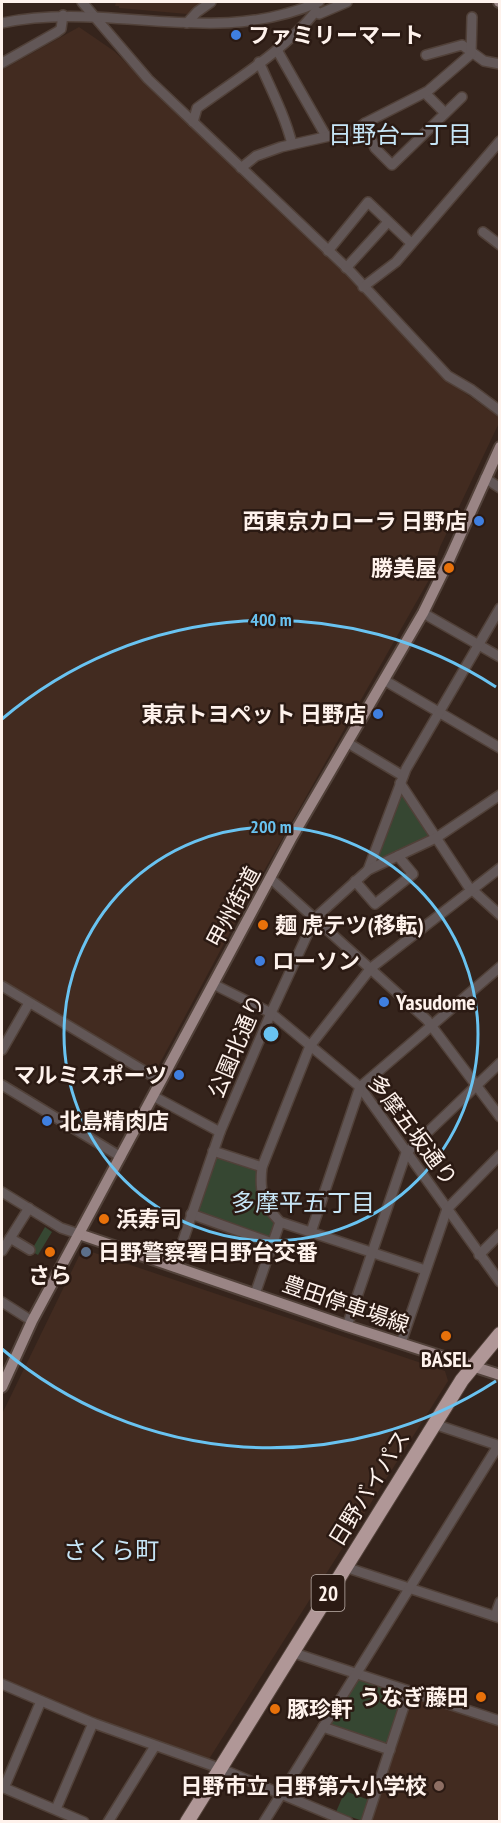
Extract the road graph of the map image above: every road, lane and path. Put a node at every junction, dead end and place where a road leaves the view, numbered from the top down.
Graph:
1 (82, 2) edge
2 (211, 2) edge
3 (348, 2) edge
4 (315, 5) edge
5 (63, 15) junction
6 (93, 15) junction
7 (472, 17) dead end
8 (2, 23) edge
9 (187, 23) junction
10 (277, 50) junction
11 (471, 54) junction
12 (426, 55) dead end
13 (259, 62) junction
14 (2, 63) edge
15 (500, 64) edge
16 (425, 93) junction
17 (462, 97) dead end
18 (445, 113) junction
19 (193, 122) junction
20 (365, 123) junction
21 (326, 136) junction
22 (500, 141) edge
23 (292, 144) junction
24 (241, 168) junction
25 (388, 222) junction
26 (483, 232) dead end
27 (411, 243) junction
28 (500, 245) edge
29 (328, 251) junction
30 (346, 268) junction
31 (363, 287) junction
32 (500, 411) edge
33 (500, 447) edge
34 (485, 478) junction
35 (500, 488) edge
36 (500, 608) edge
37 (423, 613) junction
38 (478, 645) junction
39 (500, 657) edge
40 (384, 680) junction
41 (438, 712) junction
42 (348, 743) junction
43 (500, 748) edge
44 (401, 780) junction
45 (500, 795) edge
46 (436, 838) junction
47 (398, 856) junction
48 (500, 868) edge
49 (368, 870) junction
50 (270, 878) junction
51 (356, 881) junction
52 (471, 890) junction
53 (500, 915) edge
54 (315, 918) junction
55 (500, 967) edge
56 (371, 968) junction
57 (213, 984) junction
58 (2, 988) edge
59 (29, 1003) junction
60 (271, 1013) junction
61 (432, 1025) junction
62 (310, 1046) junction
63 (2, 1050) edge
64 (500, 1063) edge
65 (161, 1081) junction
66 (2, 1085) edge
67 (477, 1085) junction
68 (360, 1087) junction
69 (153, 1096) junction
70 (500, 1116) edge
71 (220, 1132) junction
72 (213, 1151) junction
73 (406, 1153) junction
74 (500, 1155) edge
75 (121, 1157) junction
76 (262, 1167) junction
77 (2, 1192) edge
78 (29, 1208) junction
79 (447, 1209) junction
80 (191, 1214) junction
81 (280, 1222) junction
82 (310, 1232) junction
83 (79, 1234) junction
84 (500, 1234) edge
85 (10, 1238) junction
86 (272, 1243) junction
87 (30, 1250) dead end
88 (2, 1251) edge
89 (372, 1253) junction
90 (479, 1255) junction
91 (174, 1267) junction
92 (425, 1270) junction
93 (500, 1282) edge
94 (255, 1294) junction
95 (2, 1302) edge
96 (32, 1321) junction
97 (347, 1326) junction
98 (500, 1334) edge
99 (401, 1343) junction
100 (471, 1366) junction
101 (500, 1375) edge
102 (2, 1387) edge
103 (434, 1424) junction
104 (499, 1446) edge
105 (345, 1567) junction
106 (410, 1588) junction
107 (500, 1602) edge
108 (497, 1617) edge
109 (291, 1653) junction
110 (357, 1673) junction
111 (2, 1684) edge
112 (409, 1690) junction
113 (41, 1701) junction
114 (500, 1721) edge
115 (93, 1723) junction
116 (322, 1727) junction
117 (155, 1746) junction
118 (390, 1750) junction
119 (219, 1768) junction
120 (3, 1787) edge
121 (281, 1794) junction
122 (56, 1809) junction
123 (84, 1821) edge
124 (108, 1821) edge
125 (187, 1821) edge
126 (264, 1821) edge
127 (348, 1821) edge
128 (366, 1821) edge

1 - 6 street
2 - 9 street
3 - 4 street
4 - 9 street
4 - 10 street
5 - 6 street
5 - 8 street
5 - 14 street
6 - 9 street
6 - 19 street
7 - 11 street
10 - 13 street
10 - 21 street
11 - 12 street
11 - 15 street
11 - 16 street
13 - 19 street
13 - 23 street
16 - 18 street
16 - 20 street
17 - 18 street
18 - 20 street
19 - 24 street
20 - 21 street
21 - 23 street
22 - 27 street
23 - 24 street
24 - 29 street
25 - 27 street
25 - 29 street
25 - 30 street
26 - 28 street
27 - 31 street
29 - 30 street
30 - 31 street
31 - 32 street
33 - 34 main road, 甲州街道
34 - 35 street
34 - 37 main road, 甲州街道
36 - 38 street
37 - 38 street
37 - 40 main road, 甲州街道
38 - 39 street
38 - 41 street
40 - 41 street
40 - 42 main road, 甲州街道
41 - 43 street
41 - 44 street
42 - 44 street
42 - 50 main road, 甲州街道
44 - 46 street
44 - 49 street
45 - 46 street, 公園北通り
46 - 47 street, 公園北通り
46 - 52 street
47 - 49 street, 公園北通り
47 - 51 street
48 - 52 street
49 - 51 street, 公園北通り
50 - 54 street
50 - 57 main road, 甲州街道
51 - 54 street, 公園北通り
52 - 53 street
52 - 56 street
54 - 56 street
54 - 60 street, 公園北通り
55 - 61 street
56 - 61 street
56 - 62 street
57 - 60 street, 多摩五坂通り
57 - 65 main road, 甲州街道
58 - 59 street
59 - 63 street
59 - 65 street
60 - 62 street, 多摩五坂通り
60 - 71 street, 公園北通り
61 - 67 street
61 - 68 street
62 - 68 street, 多摩五坂通り
62 - 76 street
64 - 67 street
65 - 69 main road, 甲州街道
66 - 75 street
67 - 70 street
67 - 73 street
68 - 73 street, 多摩五坂通り
68 - 82 street
69 - 71 street
69 - 75 main road, 甲州街道
71 - 72 street, 公園北通り
72 - 76 street
72 - 80 street, 公園北通り
73 - 79 street, 多摩五坂通り
73 - 89 street
74 - 79 street
75 - 83 main road, 甲州街道
76 - 81 street
77 - 78 street
78 - 83 street
78 - 85 street
79 - 90 street, 多摩五坂通り
79 - 92 street
80 - 86 street
80 - 91 street, 公園北通り
81 - 82 street
81 - 86 street
82 - 89 street
83 - 91 main road, 豊田停車場線
83 - 96 main road, 甲州街道
84 - 90 street
85 - 87 street
85 - 88 street
86 - 94 street
89 - 92 street
89 - 97 street
90 - 93 street, 多摩五坂通り
91 - 94 main road, 豊田停車場線
92 - 99 street
94 - 97 main road, 豊田停車場線
95 - 96 street
96 - 102 main road, 甲州街道
97 - 99 main road, 豊田停車場線
98 - 100 highway, 日野バイパス / 20
99 - 100 main road, 豊田停車場線
100 - 101 main road, 豊田停車場線
100 - 103 highway, 日野バイパス / 20
103 - 104 street
103 - 105 highway, 日野バイパス / 20
104 - 106 street
105 - 106 street
105 - 109 highway, 日野バイパス / 20
106 - 108 street
106 - 110 street
107 - 108 street
109 - 110 street
109 - 119 highway, 日野バイパス / 20
110 - 112 street
110 - 116 street
111 - 113 street
112 - 114 street
112 - 118 street
113 - 115 street
113 - 120 street
115 - 117 street
115 - 122 street
116 - 118 street
116 - 121 street
117 - 119 street
117 - 124 street
118 - 128 street
119 - 121 street
119 - 125 highway, 日野バイパス / 20
120 - 122 street
121 - 126 street
121 - 127 street
122 - 123 street

